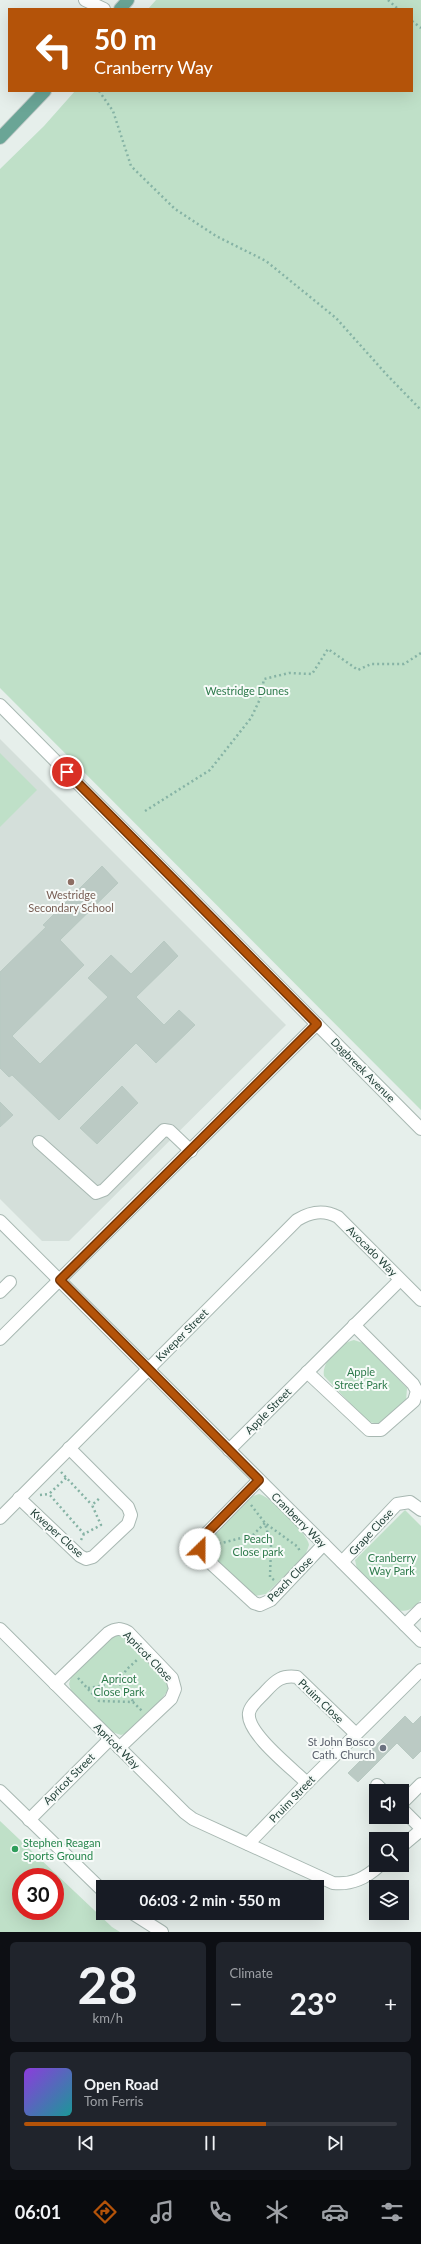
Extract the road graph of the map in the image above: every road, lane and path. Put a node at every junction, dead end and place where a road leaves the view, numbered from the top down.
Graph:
1 (86, 0) edge
2 (128, 0) edge
3 (388, 0) edge
4 (102, 8) edge
5 (121, 8) edge
6 (397, 8) edge
7 (413, 21) edge
8 (421, 28) edge
9 (44, 92) edge
10 (100, 92) edge
11 (0, 138) edge
12 (421, 410) edge
13 (421, 653) edge
14 (0, 705) edge
15 (146, 811) dead end
16 (317, 1024) junction
17 (421, 1129) edge
18 (39, 1142) dead end
19 (191, 1150) junction
20 (319, 1212) joint
21 (0, 1221) edge
22 (60, 1280) junction
23 (400, 1280) junction
24 (10, 1282) dead end
25 (0, 1292) edge
26 (421, 1300) edge
27 (354, 1325) junction
28 (1, 1336) edge
29 (148, 1369) junction
30 (308, 1372) junction
31 (69, 1448) junction
32 (229, 1450) junction
33 (53, 1464) junction
34 (66, 1478) junction
35 (259, 1480) junction
36 (110, 1489) junction
37 (243, 1496) junction
38 (19, 1498) junction
39 (92, 1505) junction
40 (421, 1510) edge
41 (0, 1518) edge
42 (265, 1523) junction
43 (84, 1534) junction
44 (324, 1544) junction
45 (200, 1549) junction
46 (80, 1556) junction
47 (342, 1562) junction
48 (305, 1564) junction
49 (282, 1589) junction
50 (421, 1609) edge
51 (405, 1625) junction
52 (0, 1629) edge
53 (421, 1641) edge
54 (147, 1651) junction
55 (70, 1669) junction
56 (421, 1670) edge
57 (119, 1683) junction
58 (55, 1684) junction
59 (87, 1688) junction
60 (133, 1702) junction
61 (151, 1718) junction
62 (356, 1734) junction
63 (110, 1739) junction
64 (119, 1748) junction
65 (307, 1783) junction
66 (421, 1784) edge
67 (0, 1791) edge
68 (409, 1797) edge
69 (409, 1816) edge
70 (29, 1820) junction
71 (421, 1829) edge
72 (409, 1840) edge
73 (248, 1844) junction
74 (372, 1872) edge
75 (96, 1884) edge
76 (143, 1920) edge
77 (162, 1932) edge

1 - 4 street
2 - 5 main road
3 - 6 path
7 - 8 path
9 - 11 main road
10 - 12 path
13 - 15 path
14 - 16 street, Dagbreek Avenue
16 - 17 street, Dagbreek Avenue
16 - 19 street
18 - 19 street
19 - 22 street
20 - 23 street, Avocado Way
20 - 29 street, Kweper Street
21 - 22 street, Cranberry Way
22 - 28 street
22 - 29 street, Cranberry Way
23 - 26 street, Avocado Way
23 - 27 street, Apple Street
24 - 25 street
27 - 30 street, Apple Street
27 - 30 street
29 - 31 street, Kweper Street
29 - 32 street, Cranberry Way
30 - 32 street, Apple Street
31 - 33 street, Kweper Street
31 - 36 street, Kweper Close
32 - 35 street, Cranberry Way
33 - 34 path
33 - 38 street, Kweper Street
34 - 39 path
34 - 43 path
35 - 37 street
35 - 44 street, Cranberry Way
36 - 39 path
36 - 46 street, Kweper Close
37 - 42 path
37 - 45 street
38 - 41 street, Kweper Street
38 - 46 street, Kweper Close
39 - 43 path
40 - 47 street, Grape Close
42 - 45 path
42 - 48 path
42 - 49 path
43 - 46 path
44 - 47 street, Cranberry Way
44 - 48 street, Peach Close
45 - 49 street, Peach Close
47 - 51 street, Cranberry Way
48 - 49 street, Peach Close
50 - 51 street
51 - 53 street, Cranberry Way
52 - 58 street, Apricot Way
54 - 55 street, Apricot Close
54 - 57 path
54 - 61 street, Apricot Close
55 - 58 street, Apricot Close
55 - 59 path
56 - 62 street, Pruim Street
57 - 59 path
57 - 60 path
58 - 63 street, Apricot Way
59 - 60 path
60 - 61 path
61 - 64 street, Apricot Close
62 - 65 street, Pruim Street
62 - 65 street, Pruim Close
63 - 64 street, Apricot Way
63 - 70 street, Apricot Street
64 - 73 street, Apricot Way
65 - 73 street, Pruim Street
66 - 68 street
67 - 70 street
69 - 71 street
70 - 75 street
71 - 72 street
73 - 74 street, Apricot Way
76 - 77 street

